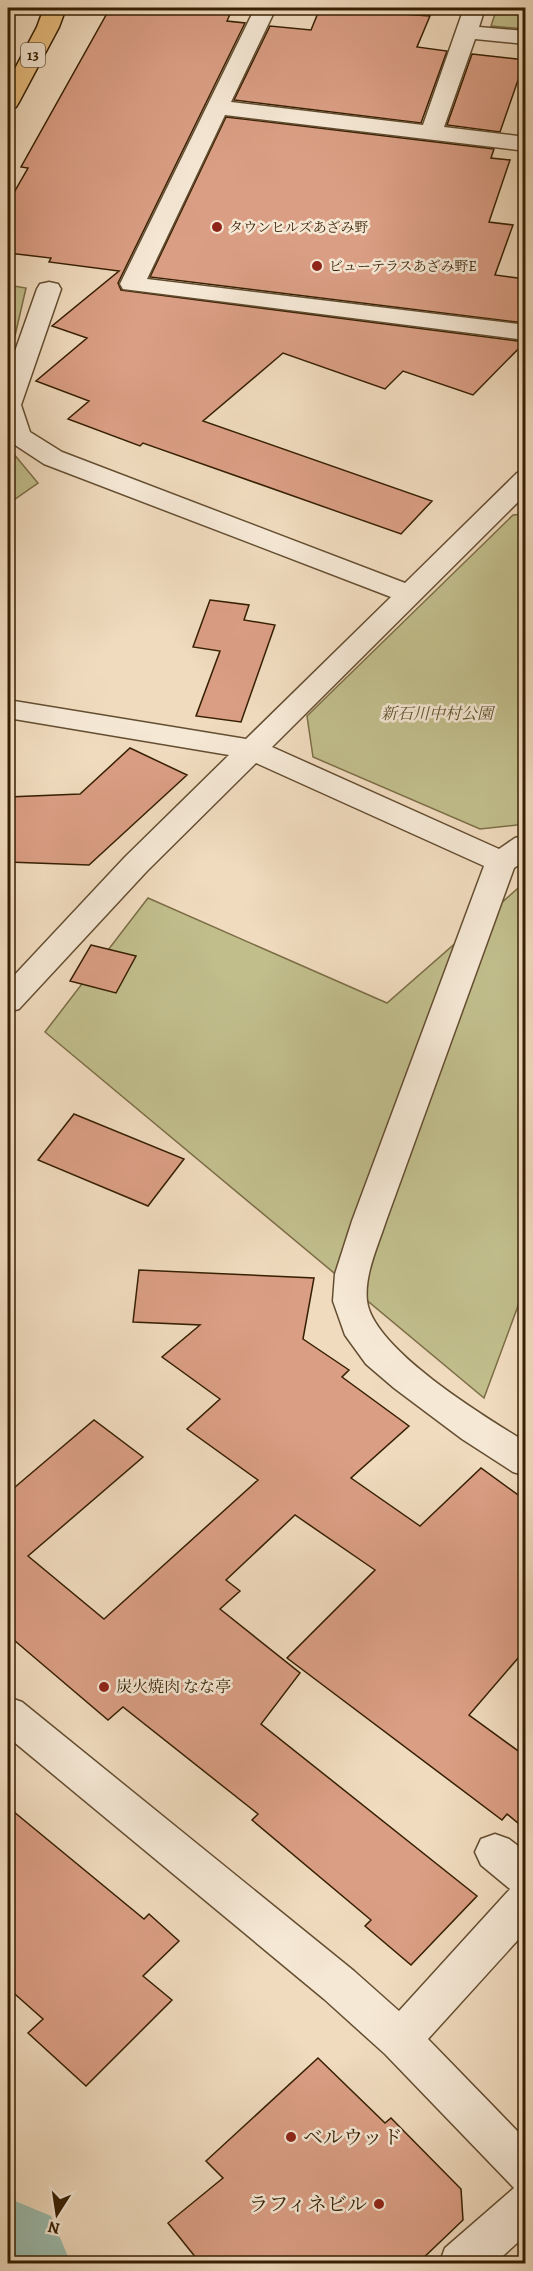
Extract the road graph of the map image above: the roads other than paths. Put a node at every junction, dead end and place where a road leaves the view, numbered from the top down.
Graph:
1 (55, 8) edge
2 (266, 8) edge
3 (475, 8) edge
4 (467, 32) junction
5 (525, 38) edge
6 (8, 102) edge
7 (217, 107) junction
8 (431, 133) junction
9 (525, 144) edge
10 (49, 289) dead end
11 (525, 333) edge
12 (522, 487) edge
13 (408, 594) junction
14 (8, 709) edge
15 (251, 749) junction
16 (513, 854) edge
17 (8, 1001) edge
18 (525, 1461) edge
19 (8, 1714) edge
20 (495, 1852) dead end
21 (525, 1877) edge
22 (525, 1901) edge
23 (400, 2040) junction
24 (525, 2172) edge
25 (525, 2205) edge
26 (462, 2264) edge

1 - 6 main road, 13
2 - 7 street
3 - 4 street
4 - 5 street
4 - 8 street
7 - 8 street
7 - 11 street
8 - 9 street
10 - 13 street
12 - 13 street
13 - 15 street
14 - 15 street
15 - 16 street
15 - 17 street
16 - 18 street
19 - 23 street
20 - 21 street
22 - 23 street
23 - 24 street
25 - 26 street

